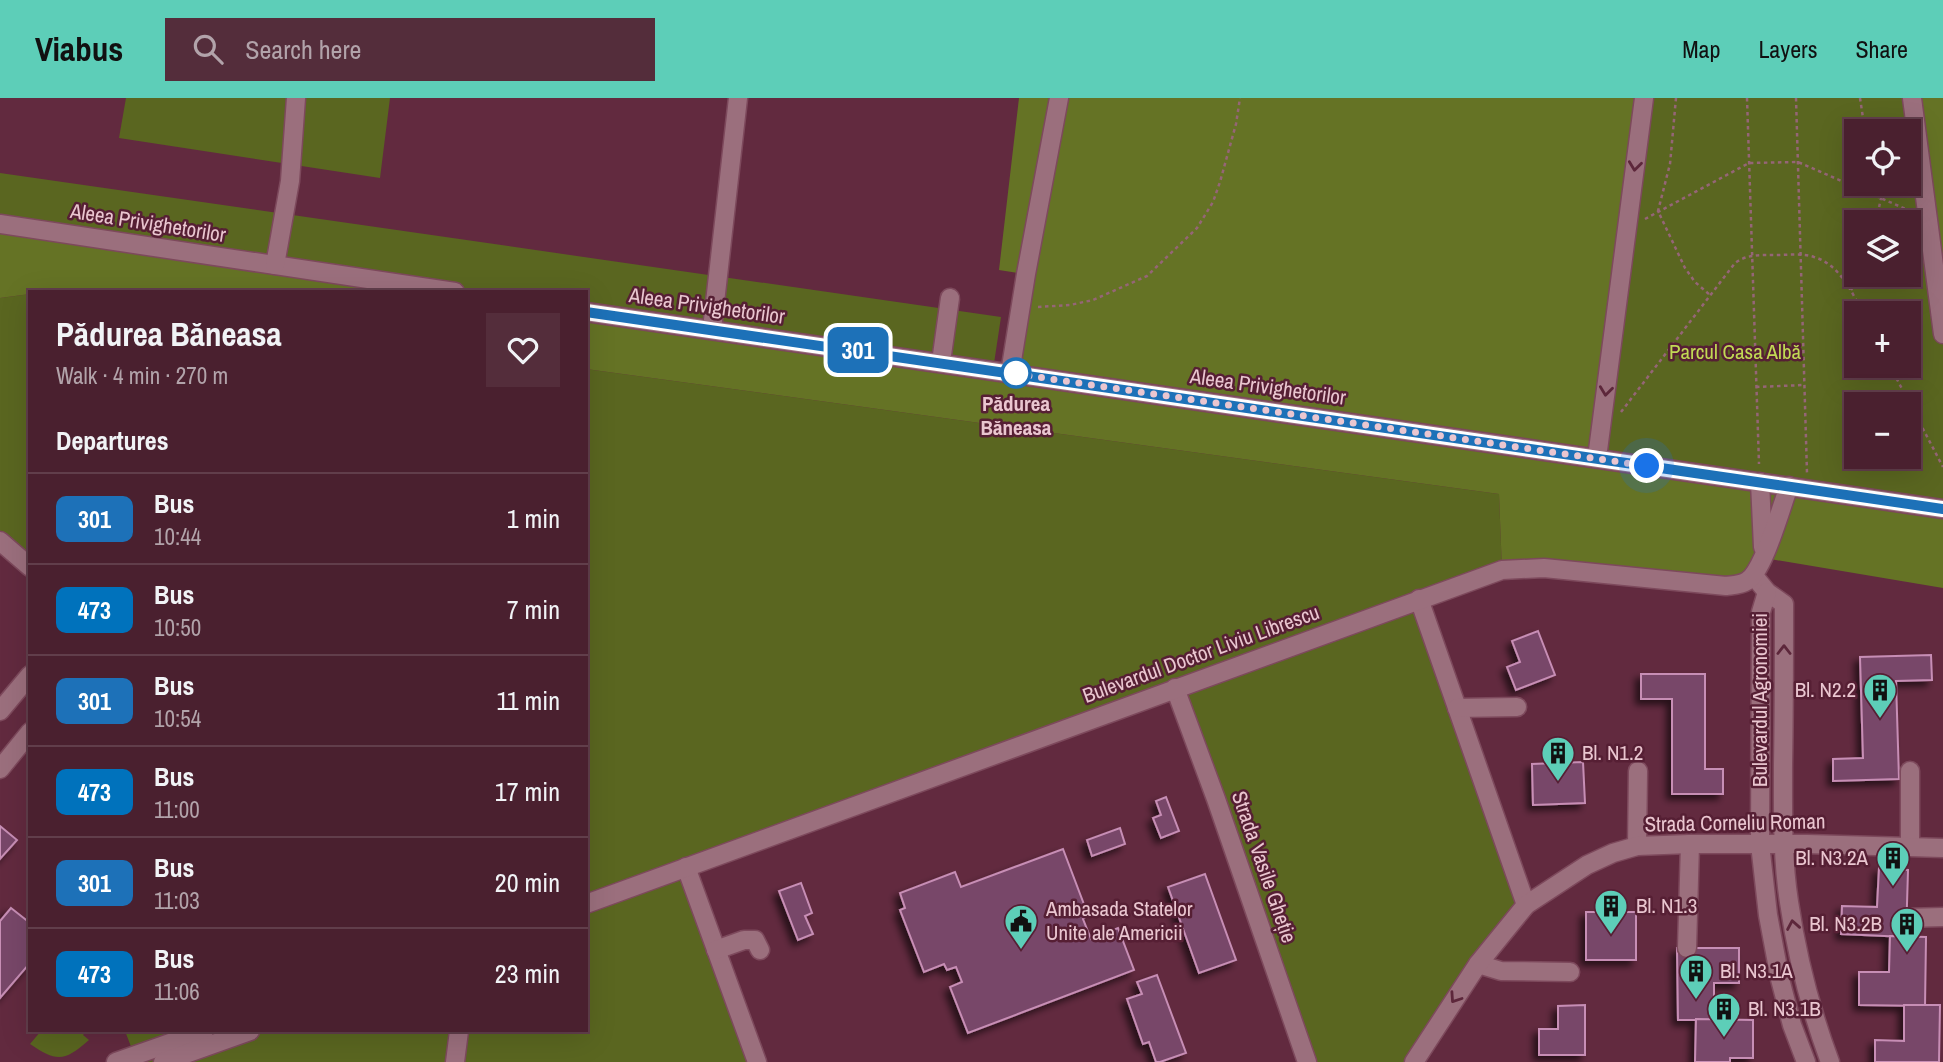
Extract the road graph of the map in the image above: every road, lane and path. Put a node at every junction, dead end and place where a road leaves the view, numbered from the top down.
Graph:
1 (296, 98) edge
2 (738, 98) edge
3 (1059, 98) edge
4 (1240, 98) edge
5 (1644, 98) edge
6 (1676, 98) edge
7 (1747, 98) edge
8 (1797, 98) edge
9 (1860, 98) edge
10 (1912, 98) edge
11 (1863, 119) edge
12 (1798, 162) junction
13 (1749, 163) junction
14 (1881, 198) junction
15 (1878, 210) edge
16 (1658, 211) junction
17 (1928, 218) junction
18 (0, 224) edge
19 (1627, 229) junction
20 (1801, 254) junction
21 (1752, 256) junction
22 (275, 265) junction
23 (1853, 287) edge
24 (442, 290) edge
25 (1851, 290) junction
26 (1710, 295) junction
27 (950, 298) dead end
28 (1857, 301) edge
29 (1021, 308) junction
30 (588, 312) edge
31 (712, 329) junction
32 (1943, 334) edge
33 (941, 362) junction
34 (1010, 373) junction
35 (1896, 378) edge
36 (1804, 385) junction
37 (1756, 387) junction
38 (1616, 417) dead end
39 (1597, 458) junction
40 (1943, 467) edge
41 (1760, 482) junction
42 (1789, 486) junction
43 (1808, 489) junction
44 (1943, 509) edge
45 (0, 541) edge
46 (1763, 558) junction
47 (28, 565) edge
48 (1754, 576) junction
49 (1767, 592) junction
50 (1419, 599) junction
51 (28, 677) edge
52 (1175, 688) junction
53 (1517, 707) dead end
54 (1457, 708) junction
55 (0, 711) edge
56 (28, 734) edge
57 (0, 769) edge
58 (1638, 771) dead end
59 (1910, 771) dead end
60 (1690, 844) junction
61 (1760, 844) junction
62 (1783, 844) junction
63 (1637, 846) junction
64 (1910, 846) junction
65 (1943, 848) edge
66 (687, 867) junction
67 (588, 903) edge
68 (1527, 905) junction
69 (1943, 917) edge
70 (1906, 918) dead end
71 (1687, 947) dead end
72 (716, 950) junction
73 (760, 950) dead end
74 (1478, 964) junction
75 (1570, 972) dead end
76 (201, 1032) edge
77 (247, 1032) edge
78 (459, 1032) edge
79 (117, 1062) edge
80 (163, 1062) edge
81 (455, 1062) edge
82 (757, 1062) edge
83 (1307, 1062) edge
84 (1413, 1062) edge
85 (1806, 1062) edge
86 (1830, 1062) edge

1 - 22 street
2 - 31 street
3 - 29 street
4 - 29 path
5 -> 19 street
6 - 16 path
7 - 13 path
8 - 12 path
9 - 11 path
10 - 17 street
12 - 13 path
12 - 14 path
12 - 20 path
13 - 16 path
13 - 21 path
14 - 15 path
14 - 17 path
16 - 19 path
16 - 26 path
17 - 32 street
18 - 22 street, Aleea Privighetorilor
19 -> 39 street
20 - 21 path
20 - 25 path
20 - 36 path
21 - 26 path
21 - 37 path
22 - 24 street, Aleea Privighetorilor
23 - 25 path
25 - 28 path
26 - 38 path
27 - 33 street
29 - 34 street
30 - 31 street, Aleea Privighetorilor
31 - 33 street, Aleea Privighetorilor
33 - 34 street, Aleea Privighetorilor
34 - 39 street, Aleea Privighetorilor
35 - 40 path
36 - 37 path
36 - 43 path
37 - 41 path
39 - 41 street, Aleea Privighetorilor
41 - 42 street, Aleea Privighetorilor
41 - 46 street
42 - 43 street, Aleea Privighetorilor
42 - 46 street
43 - 44 street, Aleea Privighetorilor
45 - 47 street
46 - 48 street
48 - 49 street, Bulevardul Agronomiei
48 - 50 street, Bulevardul Doctor Liviu Librescu
49 - 61 street, Bulevardul Agronomiei
62 -> 49 street, Bulevardul Agronomiei
50 - 52 street, Bulevardul Doctor Liviu Librescu
50 - 54 street
51 - 55 street
52 - 66 street, Bulevardul Doctor Liviu Librescu
52 - 83 street, Strada Vasile Gheție
53 - 54 street
54 - 68 street
56 - 57 street
58 - 63 street
59 - 64 street
60 - 61 street, Strada Corneliu Roman
60 - 63 street, Strada Corneliu Roman
60 - 71 street
61 - 62 street, Strada Corneliu Roman
61 - 85 street, Bulevardul Agronomiei
62 - 64 street, Strada Corneliu Roman
86 -> 62 street, Bulevardul Agronomiei
63 - 68 street, Strada Corneliu Roman
64 - 65 street, Strada Corneliu Roman
66 - 67 street, Bulevardul Doctor Liviu Librescu
66 - 72 street
68 - 74 street, Strada Corneliu Roman
69 - 70 street
72 - 73 street
72 - 82 street
74 - 75 street
74 -> 84 street, Strada Corneliu Roman
76 - 79 street
77 - 80 street
78 - 81 street

